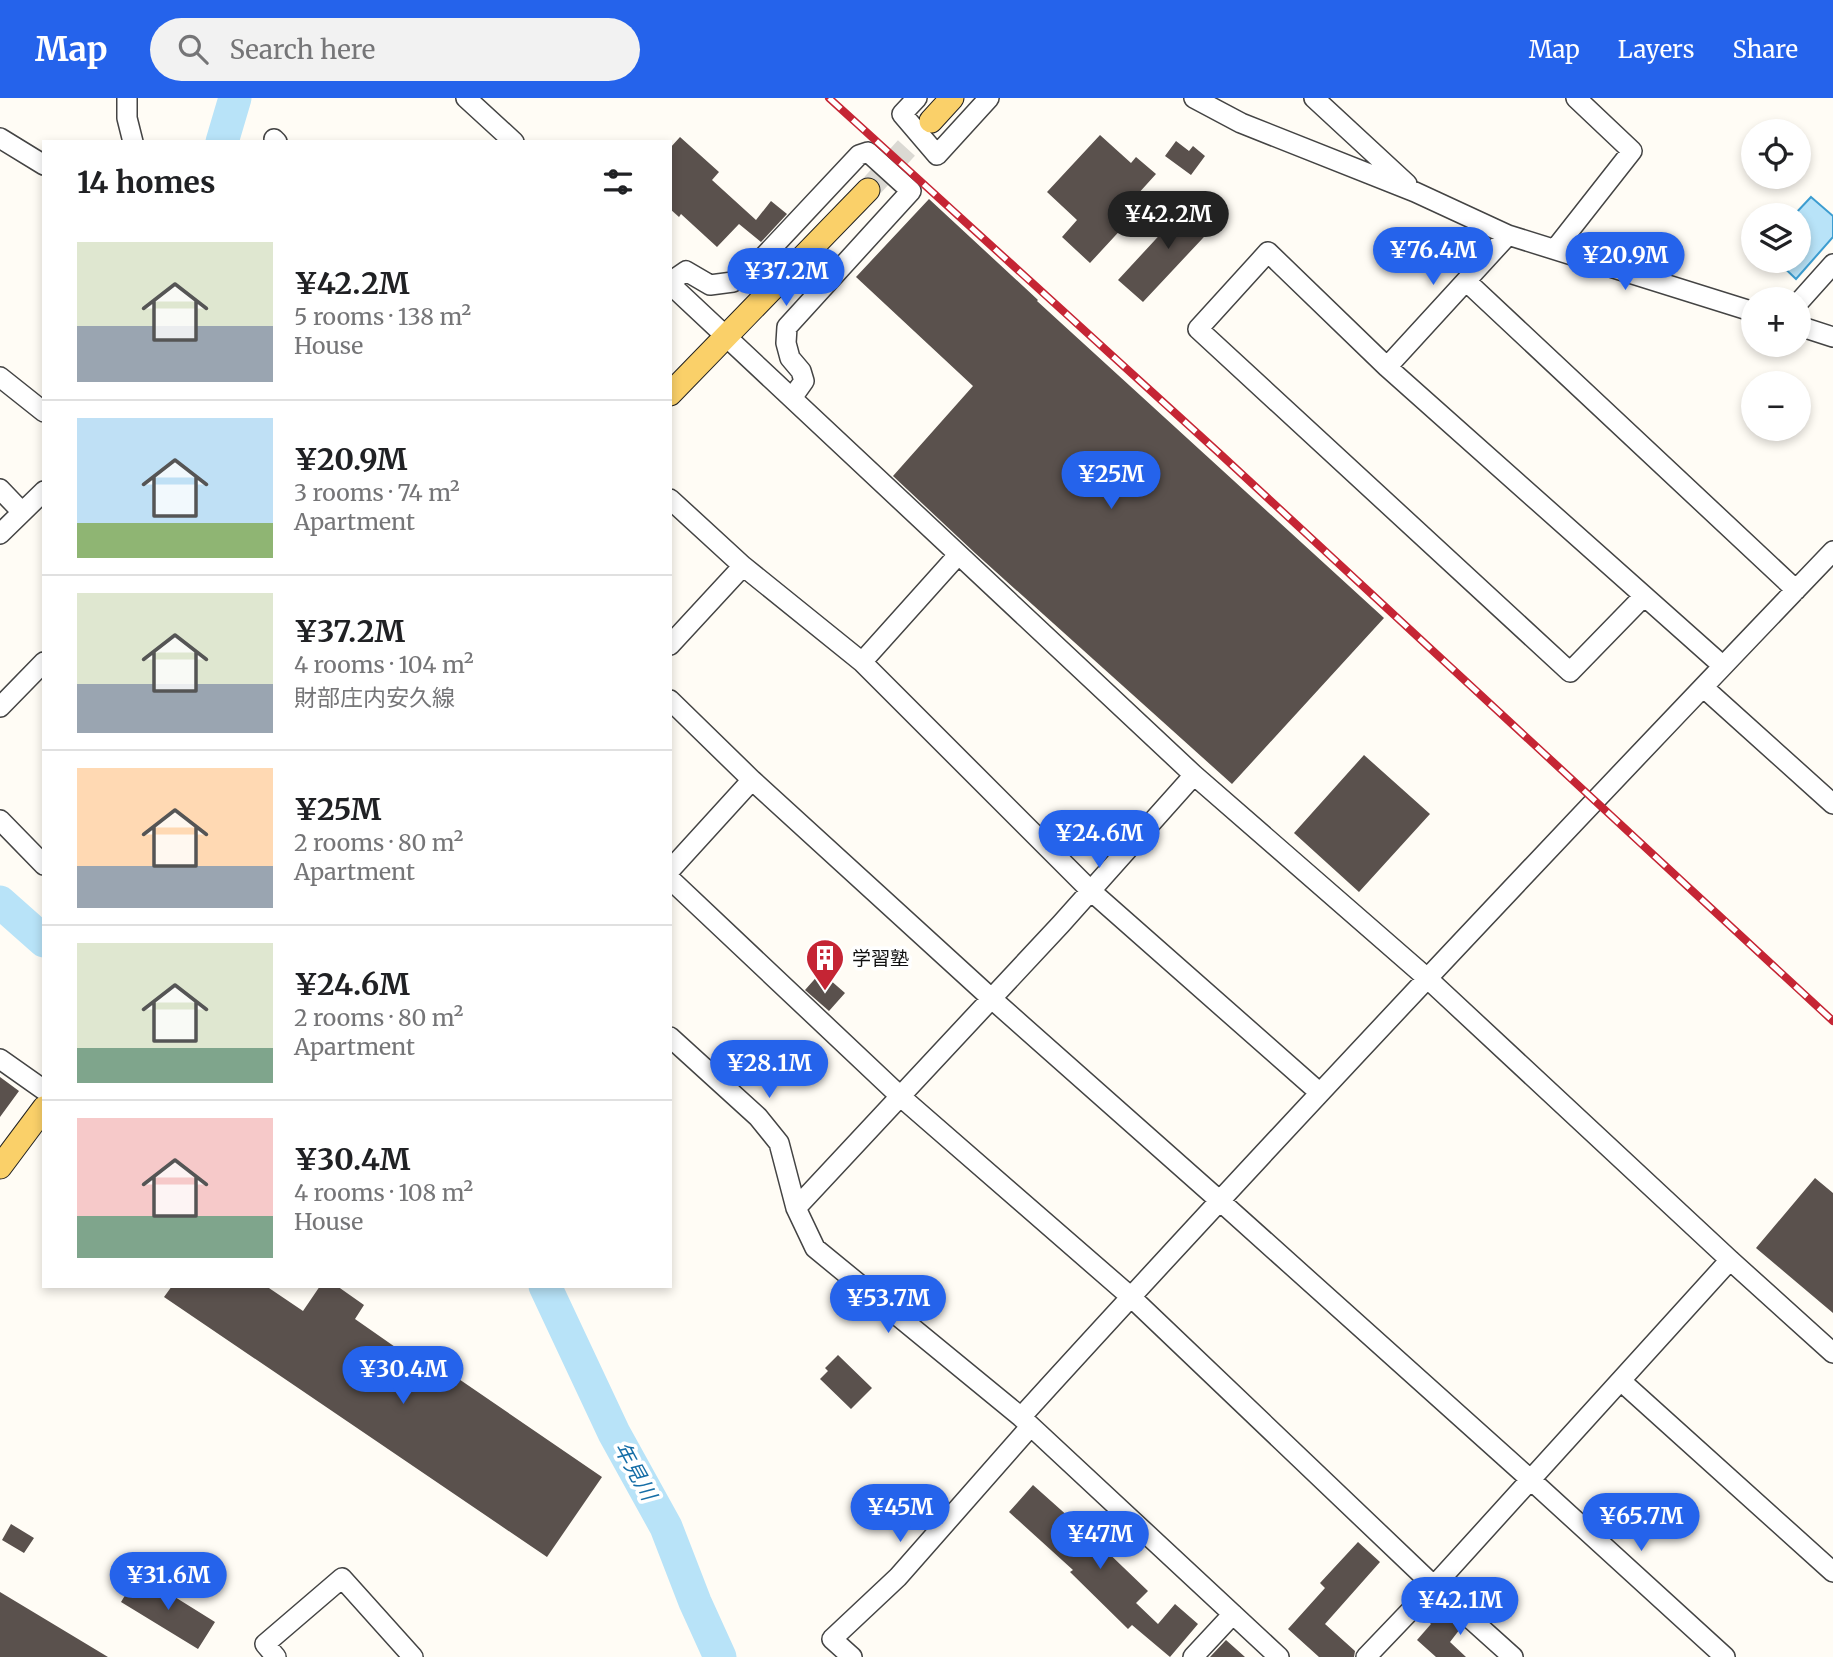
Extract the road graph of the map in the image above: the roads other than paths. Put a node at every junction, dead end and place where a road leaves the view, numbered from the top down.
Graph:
1 (127, 98) edge
2 (466, 98) edge
3 (917, 98) edge
4 (952, 98) edge
5 (989, 98) edge
6 (1194, 98) edge
7 (1314, 98) edge
8 (1576, 98) edge
9 (931, 121) tunnel mouth
10 (0, 138) edge
11 (507, 139) edge
12 (132, 140) edge
13 (42, 164) edge
14 (869, 190) tunnel mouth
15 (1415, 192) junction
16 (1508, 234) junction
17 (1555, 249) junction
18 (1833, 264) edge
19 (672, 281) edge
20 (1466, 281) junction
21 (672, 285) edge
22 (1811, 289) edge
23 (1741, 308) edge
24 (1811, 330) edge
25 (727, 337) junction
26 (1833, 337) edge
27 (1387, 367) junction
28 (0, 377) edge
29 (672, 392) edge
30 (792, 398) junction
31 (42, 410) edge
32 (0, 489) edge
33 (42, 493) edge
34 (672, 501) edge
35 (22, 512) junction
36 (0, 534) edge
37 (1833, 551) edge
38 (958, 555) junction
39 (743, 566) junction
40 (1796, 590) junction
41 (1644, 596) junction
42 (672, 643) edge
43 (862, 662) junction
44 (42, 664) edge
45 (1723, 666) junction
46 (1703, 687) junction
47 (672, 702) edge
48 (0, 707) edge
49 (1194, 775) junction
50 (752, 780) junction
51 (1833, 804) edge
52 (0, 820) edge
53 (41, 856) edge
54 (672, 868) edge
55 (672, 881) edge
56 (1091, 891) junction
57 (1427, 978) junction
58 (992, 999) junction
59 (672, 1039) edge
60 (0, 1059) edge
61 (42, 1089) edge
62 (1320, 1093) junction
63 (901, 1097) junction
64 (42, 1111) edge
65 (0, 1167) edge
66 (1220, 1201) junction
67 (796, 1208) junction
68 (1730, 1260) junction
69 (1131, 1297) junction
70 (1833, 1353) edge
71 (1620, 1381) junction
72 (1026, 1422) junction
73 (1531, 1480) junction
74 (1833, 1572) edge
75 (1434, 1586) junction
76 (1233, 1614) junction
77 (276, 1657) edge
78 (413, 1657) edge
79 (852, 1657) edge
80 (1193, 1657) edge
81 (1279, 1657) edge
82 (1366, 1657) edge
83 (1513, 1657) edge
84 (1725, 1657) edge

1 - 12 street
2 - 11 street
3 - 5 street
4 - 9 main road
6 - 15 street
7 - 15 street
8 - 17 street
10 - 13 street
14 - 25 main road
15 - 16 street
16 - 17 street
16 - 20 street
17 - 23 street
18 - 22 street
19 - 30 street
20 - 27 street
20 - 40 street
21 - 25 street
24 - 26 street
25 - 29 main road
25 - 30 street
27 - 41 street
27 - 41 street
28 - 31 street
30 - 38 street
32 - 35 street
33 - 35 street
34 - 39 street
35 - 36 street
37 - 40 street
38 - 43 street
38 - 49 street
39 - 42 street
39 - 43 street
40 - 45 street
41 - 45 street
43 - 56 street
44 - 48 street
45 - 46 street
46 - 51 street
46 - 57 street
47 - 50 street
49 - 56 street
49 - 57 street
50 - 54 street
50 - 58 street
52 - 53 street
55 - 63 street
56 - 58 street
56 - 62 street
57 - 62 street
57 - 68 street
58 - 63 street
58 - 66 street
59 - 67 street
60 - 61 street
62 - 66 street
63 - 67 street
63 - 69 street
64 - 65 main road
66 - 69 street
66 - 73 street
67 - 72 street
68 - 70 street
68 - 71 street
69 - 72 street
69 - 75 street
71 - 73 street
71 - 74 street
72 - 76 street
72 - 79 street
73 - 75 street
73 - 84 street
75 - 82 street
75 - 83 street
76 - 80 street
76 - 81 street
77 - 78 street

